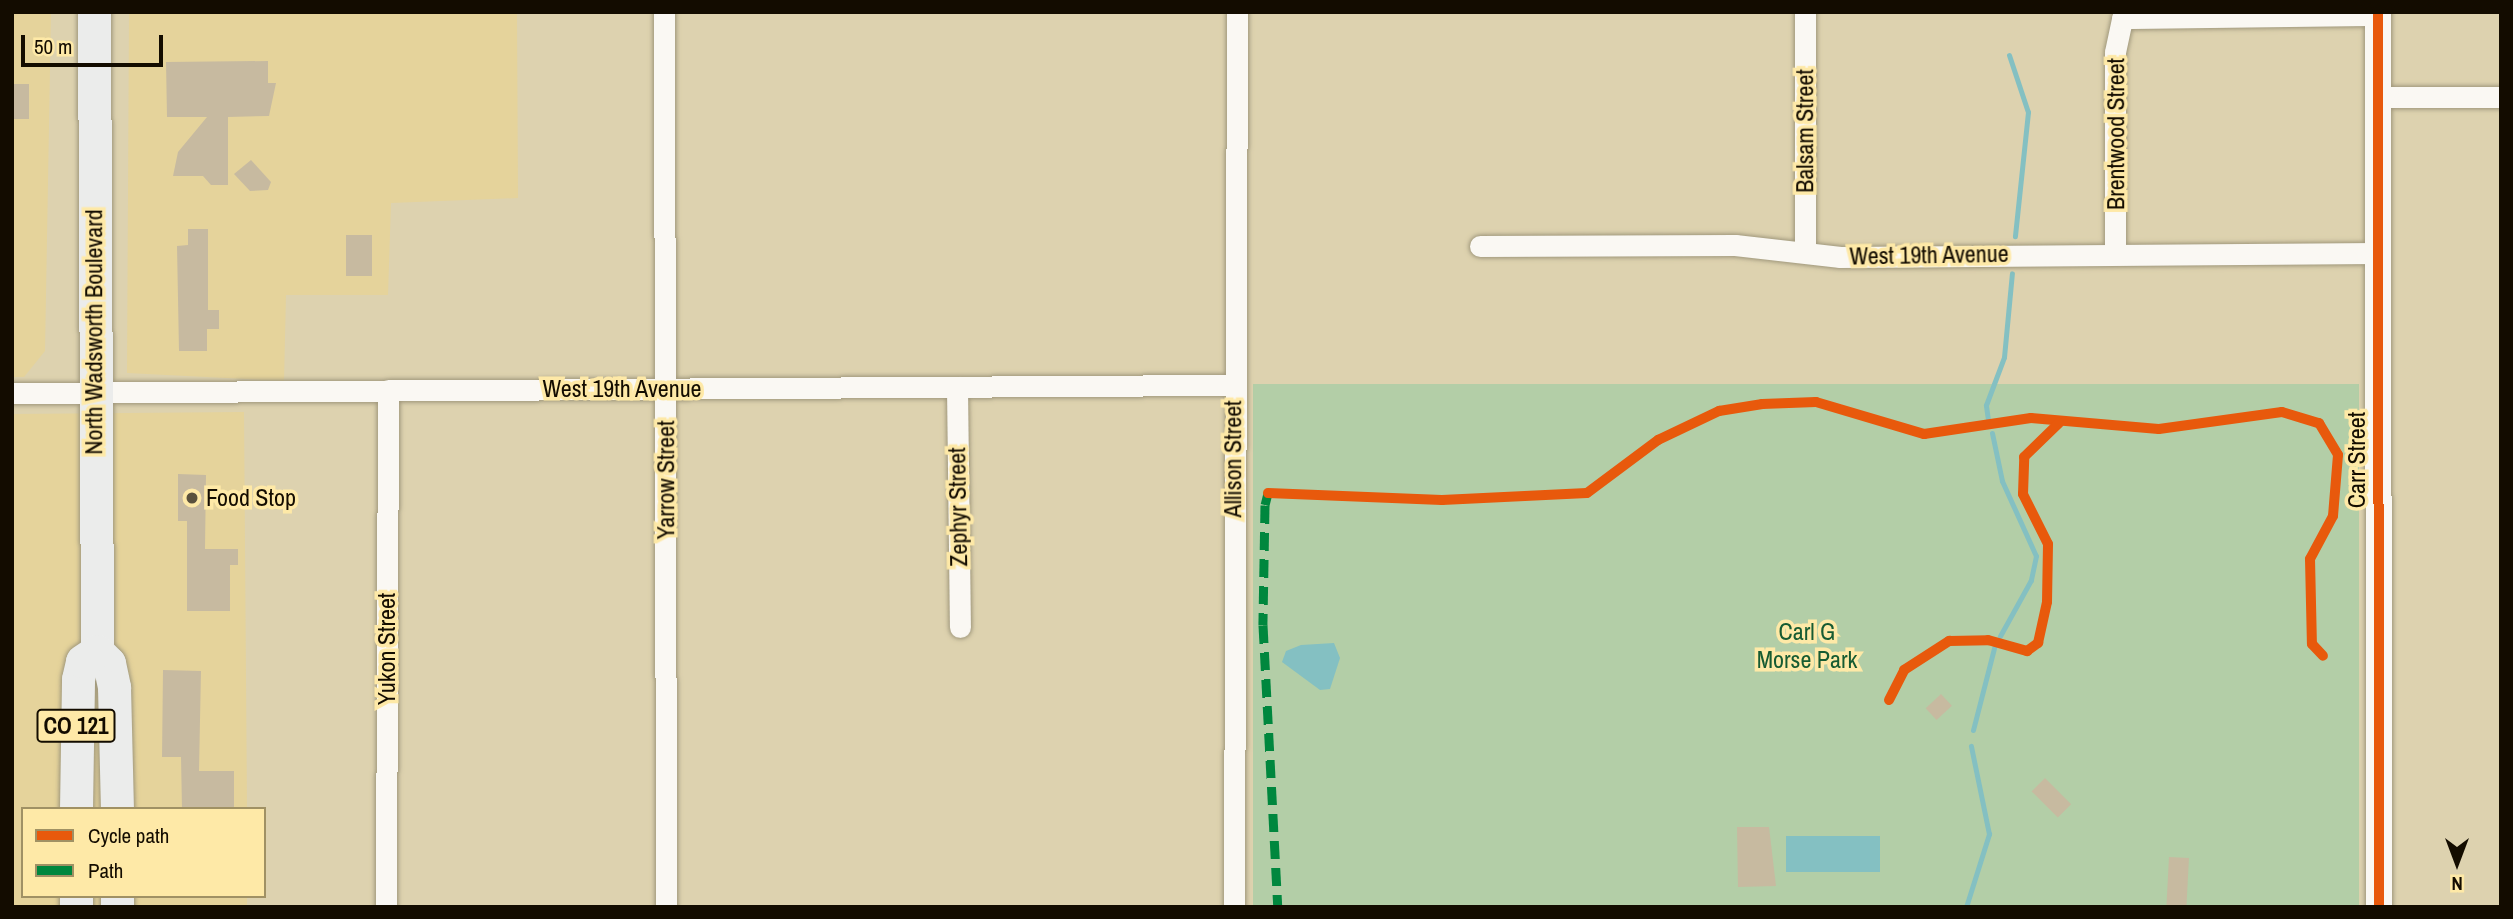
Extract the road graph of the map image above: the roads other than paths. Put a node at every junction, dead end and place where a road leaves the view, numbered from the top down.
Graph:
1 (94, 12) edge
2 (664, 12) edge
3 (1237, 12) edge
4 (1805, 12) edge
5 (2378, 14) edge
6 (2378, 96) junction
7 (2501, 97) edge
8 (1480, 246) dead end
9 (1805, 249) junction
10 (2115, 251) junction
11 (2378, 253) junction
12 (1233, 385) junction
13 (957, 387) junction
14 (665, 388) junction
15 (388, 390) junction
16 (93, 392) junction
17 (12, 393) edge
18 (960, 627) dead end
19 (97, 651) junction
20 (76, 807) edge
21 (117, 807) edge
22 (386, 907) edge
23 (666, 907) edge
24 (1234, 907) edge
25 (2379, 907) edge

1 - 16 main road, North Wadsworth Boulevard / CO 121
2 - 14 street, Yarrow Street
3 - 12 street, Allison Street
4 - 9 street, Balsam Street
5 - 6 street, Carr Street
5 - 10 street, Brentwood Street
6 - 7 street
6 - 11 street, Carr Street
8 - 9 street, West 19th Avenue
9 - 10 street, West 19th Avenue
10 - 11 street, West 19th Avenue
11 - 25 street, Carr Street
12 - 13 street, West 19th Avenue
12 - 24 street, Allison Street
13 - 14 street, West 19th Avenue
13 - 18 street, Zephyr Street
14 - 15 street, West 19th Avenue
14 - 23 street, Yarrow Street
15 - 16 street, West 19th Avenue
15 - 22 street, Yukon Street
16 - 17 street, West 19th Avenue
16 - 19 main road, North Wadsworth Boulevard / CO 121
19 - 20 main road, CO 121
19 - 21 main road, North Wadsworth Boulevard / CO 121

